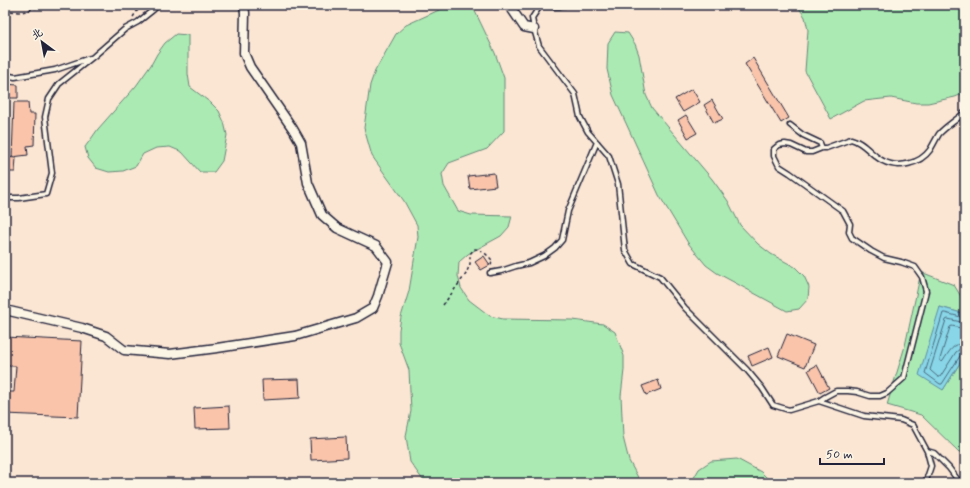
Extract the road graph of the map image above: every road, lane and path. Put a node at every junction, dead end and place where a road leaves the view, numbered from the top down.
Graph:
1 (46, 5) edge
2 (158, 5) edge
3 (244, 5) edge
4 (509, 5) edge
5 (564, 5) edge
6 (5, 11) edge
7 (534, 29) junction
8 (94, 56) junction
9 (5, 75) edge
10 (965, 112) edge
11 (790, 125) dead end
12 (597, 142) junction
13 (822, 148) junction
14 (5, 198) edge
15 (490, 273) joint
16 (443, 305) dead end
17 (5, 310) edge
18 (819, 401) junction
19 (927, 451) junction
20 (925, 483) edge
21 (960, 483) edge

1 - 6 path
2 - 8 lane
3 - 17 street
4 - 7 street
5 - 7 lane
7 - 12 lane
8 - 9 lane
8 - 14 lane
10 - 13 lane
11 - 13 lane
12 - 15 lane
12 - 18 lane
13 - 18 lane
15 - 16 path
18 - 19 lane
19 - 20 lane
19 - 21 lane

